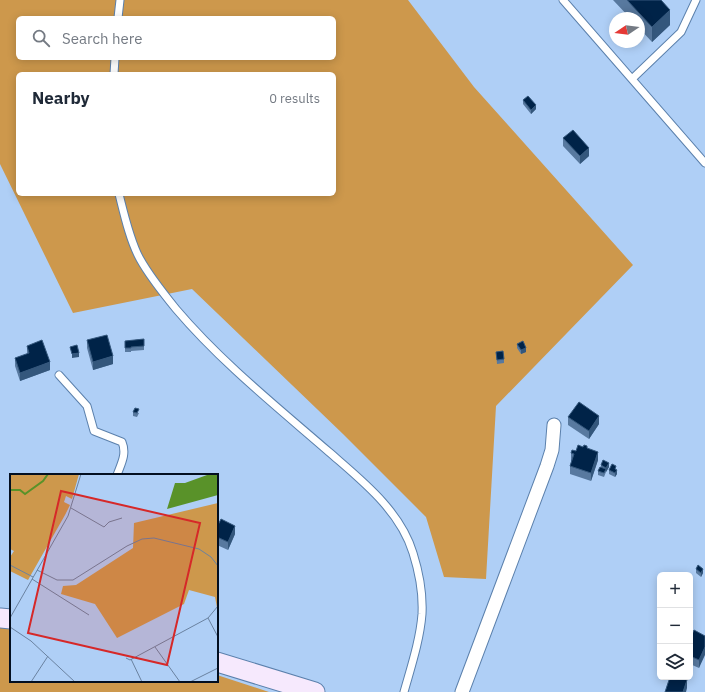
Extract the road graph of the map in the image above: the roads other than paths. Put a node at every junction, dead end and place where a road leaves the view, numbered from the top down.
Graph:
1 (120, 0) edge
2 (563, 0) edge
3 (696, 0) edge
4 (118, 16) edge
5 (115, 60) edge
6 (114, 72) edge
7 (632, 79) junction
8 (705, 163) edge
9 (120, 196) edge
10 (59, 374) dead end
11 (554, 425) dead end
12 (117, 474) edge
13 (0, 618) edge
14 (10, 619) edge
15 (218, 662) edge
16 (315, 692) edge
17 (404, 692) edge
18 (462, 692) edge

1 - 4 lane
2 - 7 lane
3 - 7 lane
5 - 6 lane
7 - 8 lane
9 - 17 lane
10 - 12 lane
11 - 18 street
13 - 14 main road
15 - 16 main road

